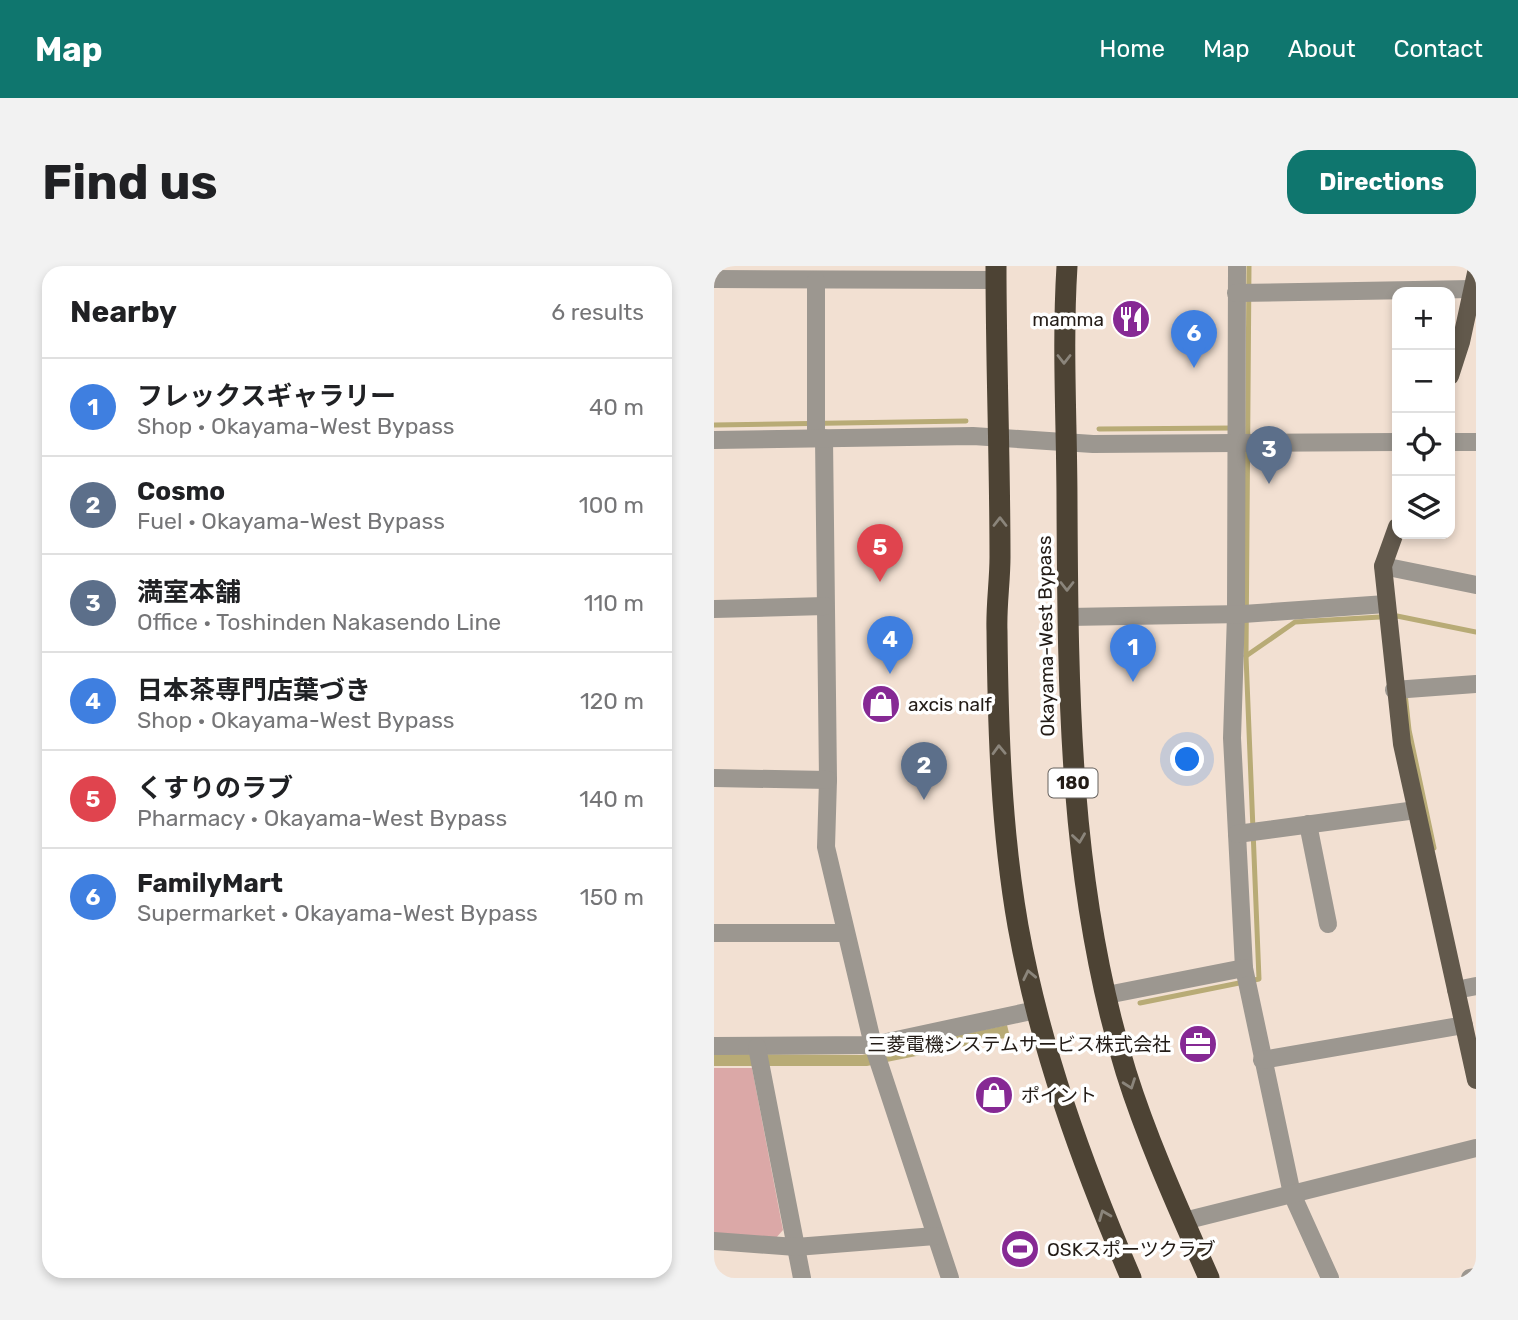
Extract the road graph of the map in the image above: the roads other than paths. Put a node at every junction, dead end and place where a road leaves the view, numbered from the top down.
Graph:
1 (1067, 266) edge
2 (1237, 266) edge
3 (996, 273) edge
4 (811, 275) edge
5 (714, 279) edge
6 (1474, 281) edge
7 (1244, 292) junction
8 (1455, 361) edge
9 (818, 431) junction
10 (1241, 437) junction
11 (998, 438) junction
12 (714, 440) edge
13 (1066, 442) junction
14 (1392, 442) edge
15 (1455, 442) edge
16 (1476, 442) edge
17 (1393, 539) edge
18 (1383, 566) junction
19 (1476, 585) edge
20 (825, 606) junction
21 (714, 609) edge
22 (1386, 612) junction
23 (1244, 614) junction
24 (1068, 617) junction
25 (1476, 684) edge
26 (1401, 689) junction
27 (714, 778) edge
28 (828, 780) junction
29 (1416, 810) junction
30 (1308, 824) junction
31 (1248, 834) junction
32 (1328, 924) dead end
33 (714, 933) edge
34 (844, 933) junction
35 (1246, 977) junction
36 (1465, 988) edge
37 (1107, 995) junction
38 (1036, 1010) junction
39 (1464, 1025) junction
40 (714, 1046) edge
41 (875, 1053) junction
42 (759, 1056) junction
43 (1262, 1060) junction
44 (1476, 1080) edge
45 (1476, 1148) edge
46 (1292, 1194) junction
47 (1184, 1221) junction
48 (935, 1236) junction
49 (714, 1241) edge
50 (796, 1247) junction
51 (1476, 1277) edge
52 (802, 1278) edge
53 (950, 1278) edge
54 (1130, 1278) edge
55 (1209, 1278) edge
56 (1330, 1278) edge
57 (1470, 1278) edge

1 -> 13 highway, Okayama-West Bypass / 180
2 - 7 street
3 - 4 street
3 - 11 highway
4 - 5 street
4 - 9 street
6 - 7 street
6 - 8 main road
7 - 10 street
9 - 11 street
9 - 12 street
9 - 20 street
10 - 13 street
10 - 14 street
10 - 23 street
11 - 13 street
38 -> 11 highway
13 -> 24 highway, Okayama-West Bypass / 180
15 - 16 street
17 - 18 main road
18 - 19 street
18 - 22 main road
20 - 21 street
20 - 28 street
22 - 23 street
22 - 26 main road
23 - 24 street
23 - 31 street
24 -> 37 highway, Okayama-West Bypass / 180
25 - 26 street
26 - 29 main road
27 - 28 street
28 - 34 street
29 - 30 street
29 - 36 main road
30 - 31 street
30 - 32 street
31 - 35 street
33 - 34 street
34 - 41 street
35 - 37 street
35 - 43 street
36 - 39 main road
37 -> 47 highway, Okayama-West Bypass / 180
38 - 41 street
54 -> 38 highway
39 - 43 street
39 - 44 main road
40 - 42 street
41 - 42 street
41 - 48 street
42 - 50 street
43 - 46 street
45 - 46 street
46 - 47 street
46 - 56 street
47 - 55 highway, Okayama-West Bypass / 180
48 - 50 street
48 - 53 street
49 - 50 street
50 - 52 street
51 - 57 street

